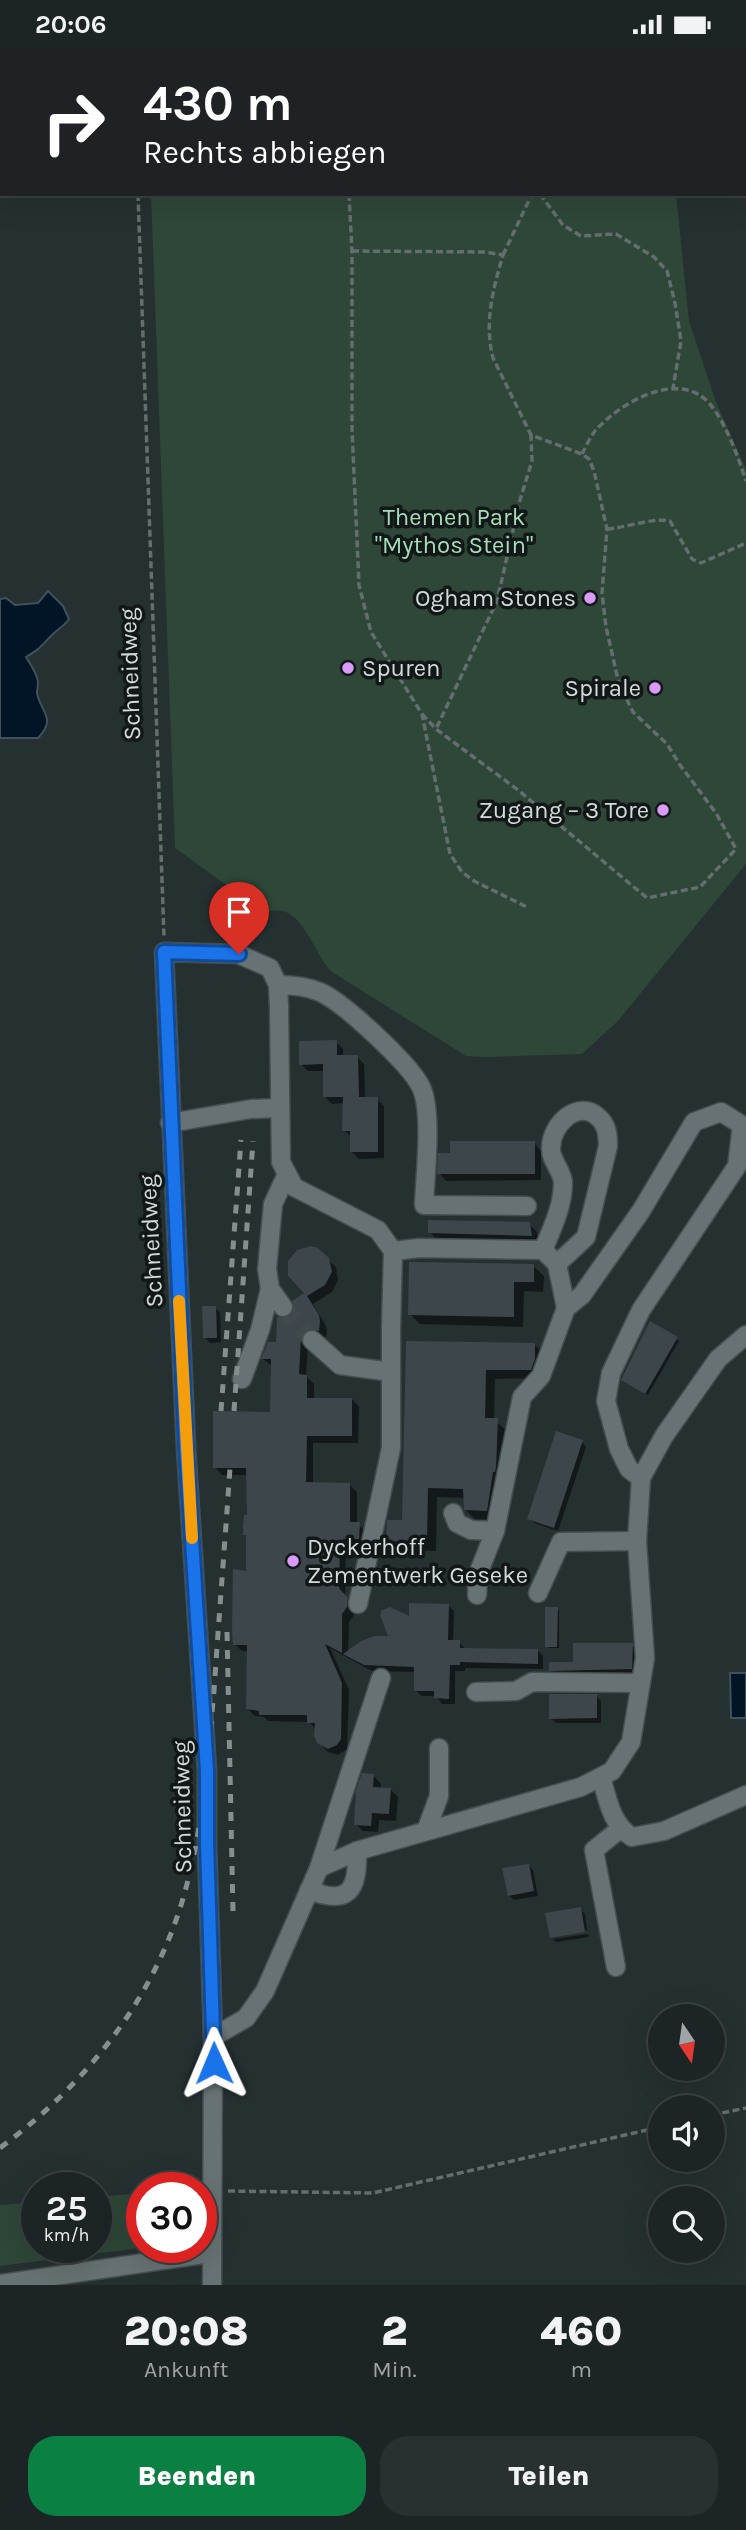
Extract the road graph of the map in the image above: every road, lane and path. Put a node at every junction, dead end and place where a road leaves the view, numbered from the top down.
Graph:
1 (138, 196) edge
2 (349, 196) edge
3 (531, 196) edge
4 (541, 196) edge
5 (352, 251) junction
6 (503, 255) junction
7 (673, 389) junction
8 (531, 436) junction
9 (582, 454) junction
10 (746, 481) edge
11 (607, 529) junction
12 (746, 543) edge
13 (422, 714) junction
14 (436, 729) junction
15 (529, 908) dead end
16 (164, 952) junction
17 (278, 985) junction
18 (279, 1108) junction
19 (170, 1123) junction
20 (287, 1174) junction
21 (527, 1206) dead end
22 (543, 1250) junction
23 (393, 1251) junction
24 (557, 1263) junction
25 (270, 1289) junction
26 (283, 1307) tunnel mouth
27 (566, 1308) junction
28 (746, 1335) edge
29 (312, 1340) tunnel mouth
30 (391, 1371) junction
31 (242, 1379) dead end
32 (641, 1478) junction
33 (453, 1513) dead end
34 (495, 1531) junction
35 (637, 1541) junction
36 (538, 1593) dead end
37 (477, 1595) dead end
38 (358, 1604) dead end
39 (381, 1678) dead end
40 (641, 1683) junction
41 (476, 1692) dead end
42 (439, 1748) dead end
43 (601, 1777) junction
44 (746, 1795) edge
45 (620, 1829) junction
46 (426, 1831) junction
47 (357, 1851) junction
48 (319, 1868) junction
49 (309, 1890) junction
50 (616, 1966) dead end
51 (213, 2037) junction
52 (746, 2108) edge
53 (725, 2112) edge
54 (648, 2130) edge
55 (214, 2172) edge
56 (217, 2192) edge
57 (143, 2263) edge
58 (211, 2263) edge
59 (0, 2284) edge
60 (212, 2285) edge

1 - 16 path, Schneidweg
2 - 5 path
3 - 6 path
4 - 7 path
5 - 6 path
5 - 13 path
6 - 8 path
7 - 9 path
7 - 10 path
8 - 9 path
8 - 14 path
9 - 11 path
11 - 12 path
11 - 14 path
13 - 14 path
13 - 15 path
16 - 17 street
16 - 19 street, Schneidweg
17 - 18 street
17 - 21 street
18 - 19 street
18 - 20 street
19 - 51 street, Schneidweg
20 - 23 street
20 - 25 street
22 - 23 street
22 - 24 street
22 - 24 street
23 - 30 street
24 - 27 street
25 - 26 street
25 - 31 street
27 - 32 street
27 - 34 street
28 - 32 street
29 - 30 street
30 - 38 street
32 - 35 street
33 - 34 street
34 - 37 street
35 - 36 street
35 - 40 street
39 - 48 street
40 - 41 street
40 - 43 street
42 - 46 street
43 - 45 street
43 - 46 street
44 - 45 street
45 - 50 street
46 - 47 street
47 - 48 street
47 - 49 street
48 - 49 street
49 - 51 street
51 - 55 street, Schneidweg
52 - 53 path
54 - 56 path
57 - 59 street
58 - 60 street, Schneidweg

